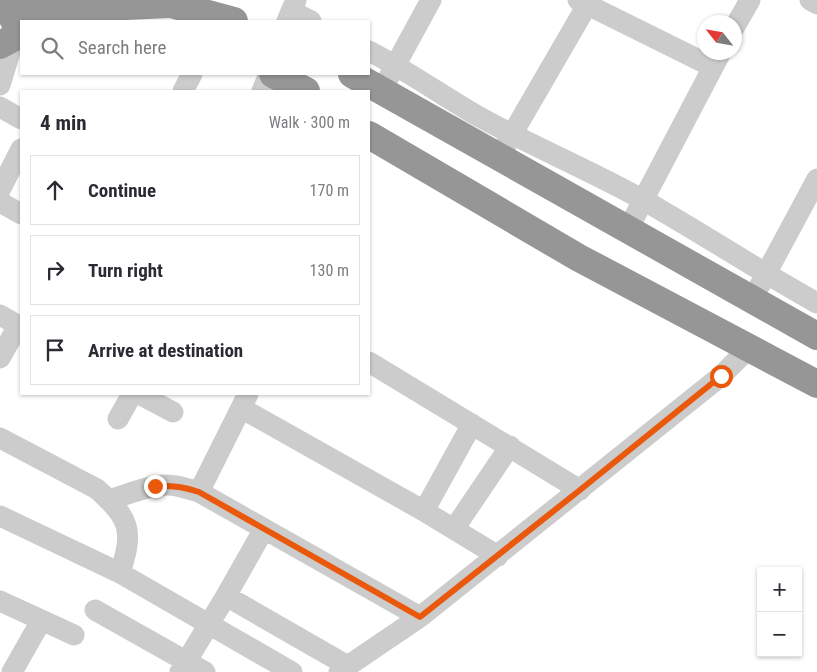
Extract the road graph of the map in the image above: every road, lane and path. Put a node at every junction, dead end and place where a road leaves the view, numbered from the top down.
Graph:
1 (431, 0) edge
2 (750, 0) edge
3 (810, 0) edge
4 (585, 2) edge
5 (817, 4) edge
6 (3, 6) edge
7 (291, 11) edge
8 (741, 15) edge
9 (230, 20) edge
10 (309, 20) edge
11 (8, 48) edge
12 (697, 51) edge
13 (370, 52) edge
14 (717, 60) edge
15 (396, 65) junction
16 (191, 75) edge
17 (269, 75) edge
18 (275, 75) edge
19 (354, 75) edge
20 (0, 85) edge
21 (184, 90) edge
22 (262, 90) edge
23 (304, 90) edge
24 (381, 90) junction
25 (0, 107) edge
26 (20, 118) edge
27 (371, 141) edge
28 (506, 145) junction
29 (20, 151) edge
30 (817, 179) edge
31 (1, 190) edge
32 (643, 200) junction
33 (20, 213) edge
34 (628, 229) junction
35 (766, 274) junction
36 (752, 299) junction
37 (817, 303) edge
38 (0, 315) edge
39 (20, 327) edge
40 (817, 336) edge
41 (749, 348) junction
42 (0, 358) edge
43 (370, 363) edge
44 (817, 384) edge
45 (131, 395) edge
46 (141, 395) edge
47 (245, 401) edge
48 (173, 412) dead end
49 (118, 419) dead end
50 (472, 424) junction
51 (0, 438) edge
52 (510, 446) junction
53 (580, 490) junction
54 (199, 492) junction
55 (108, 500) junction
56 (424, 511) junction
57 (0, 516) edge
58 (454, 528) junction
59 (264, 529) junction
60 (498, 556) junction
61 (120, 573) junction
62 (226, 596) junction
63 (0, 602) edge
64 (94, 610) dead end
65 (420, 617) junction
66 (41, 621) junction
67 (209, 623) junction
68 (74, 635) dead end
69 (183, 666) edge
70 (344, 669) edge
71 (12, 672) edge
72 (205, 672) edge
73 (292, 672) edge

1 - 15 street
2 - 8 street
3 - 5 street
4 - 12 street
4 - 28 street
6 - 9 highway
6 - 11 highway
7 - 10 street
11 - 20 street
13 - 15 street
14 - 32 street
15 - 24 street
15 - 28 street
16 - 21 street
17 - 22 street
18 - 23 highway
19 - 24 highway
24 - 28 highway
25 - 26 street
27 - 41 highway
28 - 32 street
28 - 34 highway
29 - 31 street
30 - 35 street
31 - 33 street
32 - 34 street
32 - 35 street
34 - 36 highway
35 - 36 street
35 - 37 street
36 - 40 highway
38 - 39 street
39 - 42 street
41 - 44 highway
41 - 53 street
43 - 50 street
45 - 49 street
46 - 48 street
47 - 54 street
47 - 56 street
50 - 52 street
50 - 56 street
51 - 55 street
52 - 53 street
52 - 58 street
53 - 60 street
54 - 55 street
54 - 59 street
55 - 61 street
56 - 58 street
57 - 61 street
58 - 60 street
59 - 62 street
59 - 65 street
60 - 65 street
61 - 67 street
62 - 67 street
62 - 70 street
63 - 66 street
64 - 69 street
65 - 70 street
66 - 68 street
66 - 71 street
67 - 69 street
67 - 73 street
69 - 72 street

